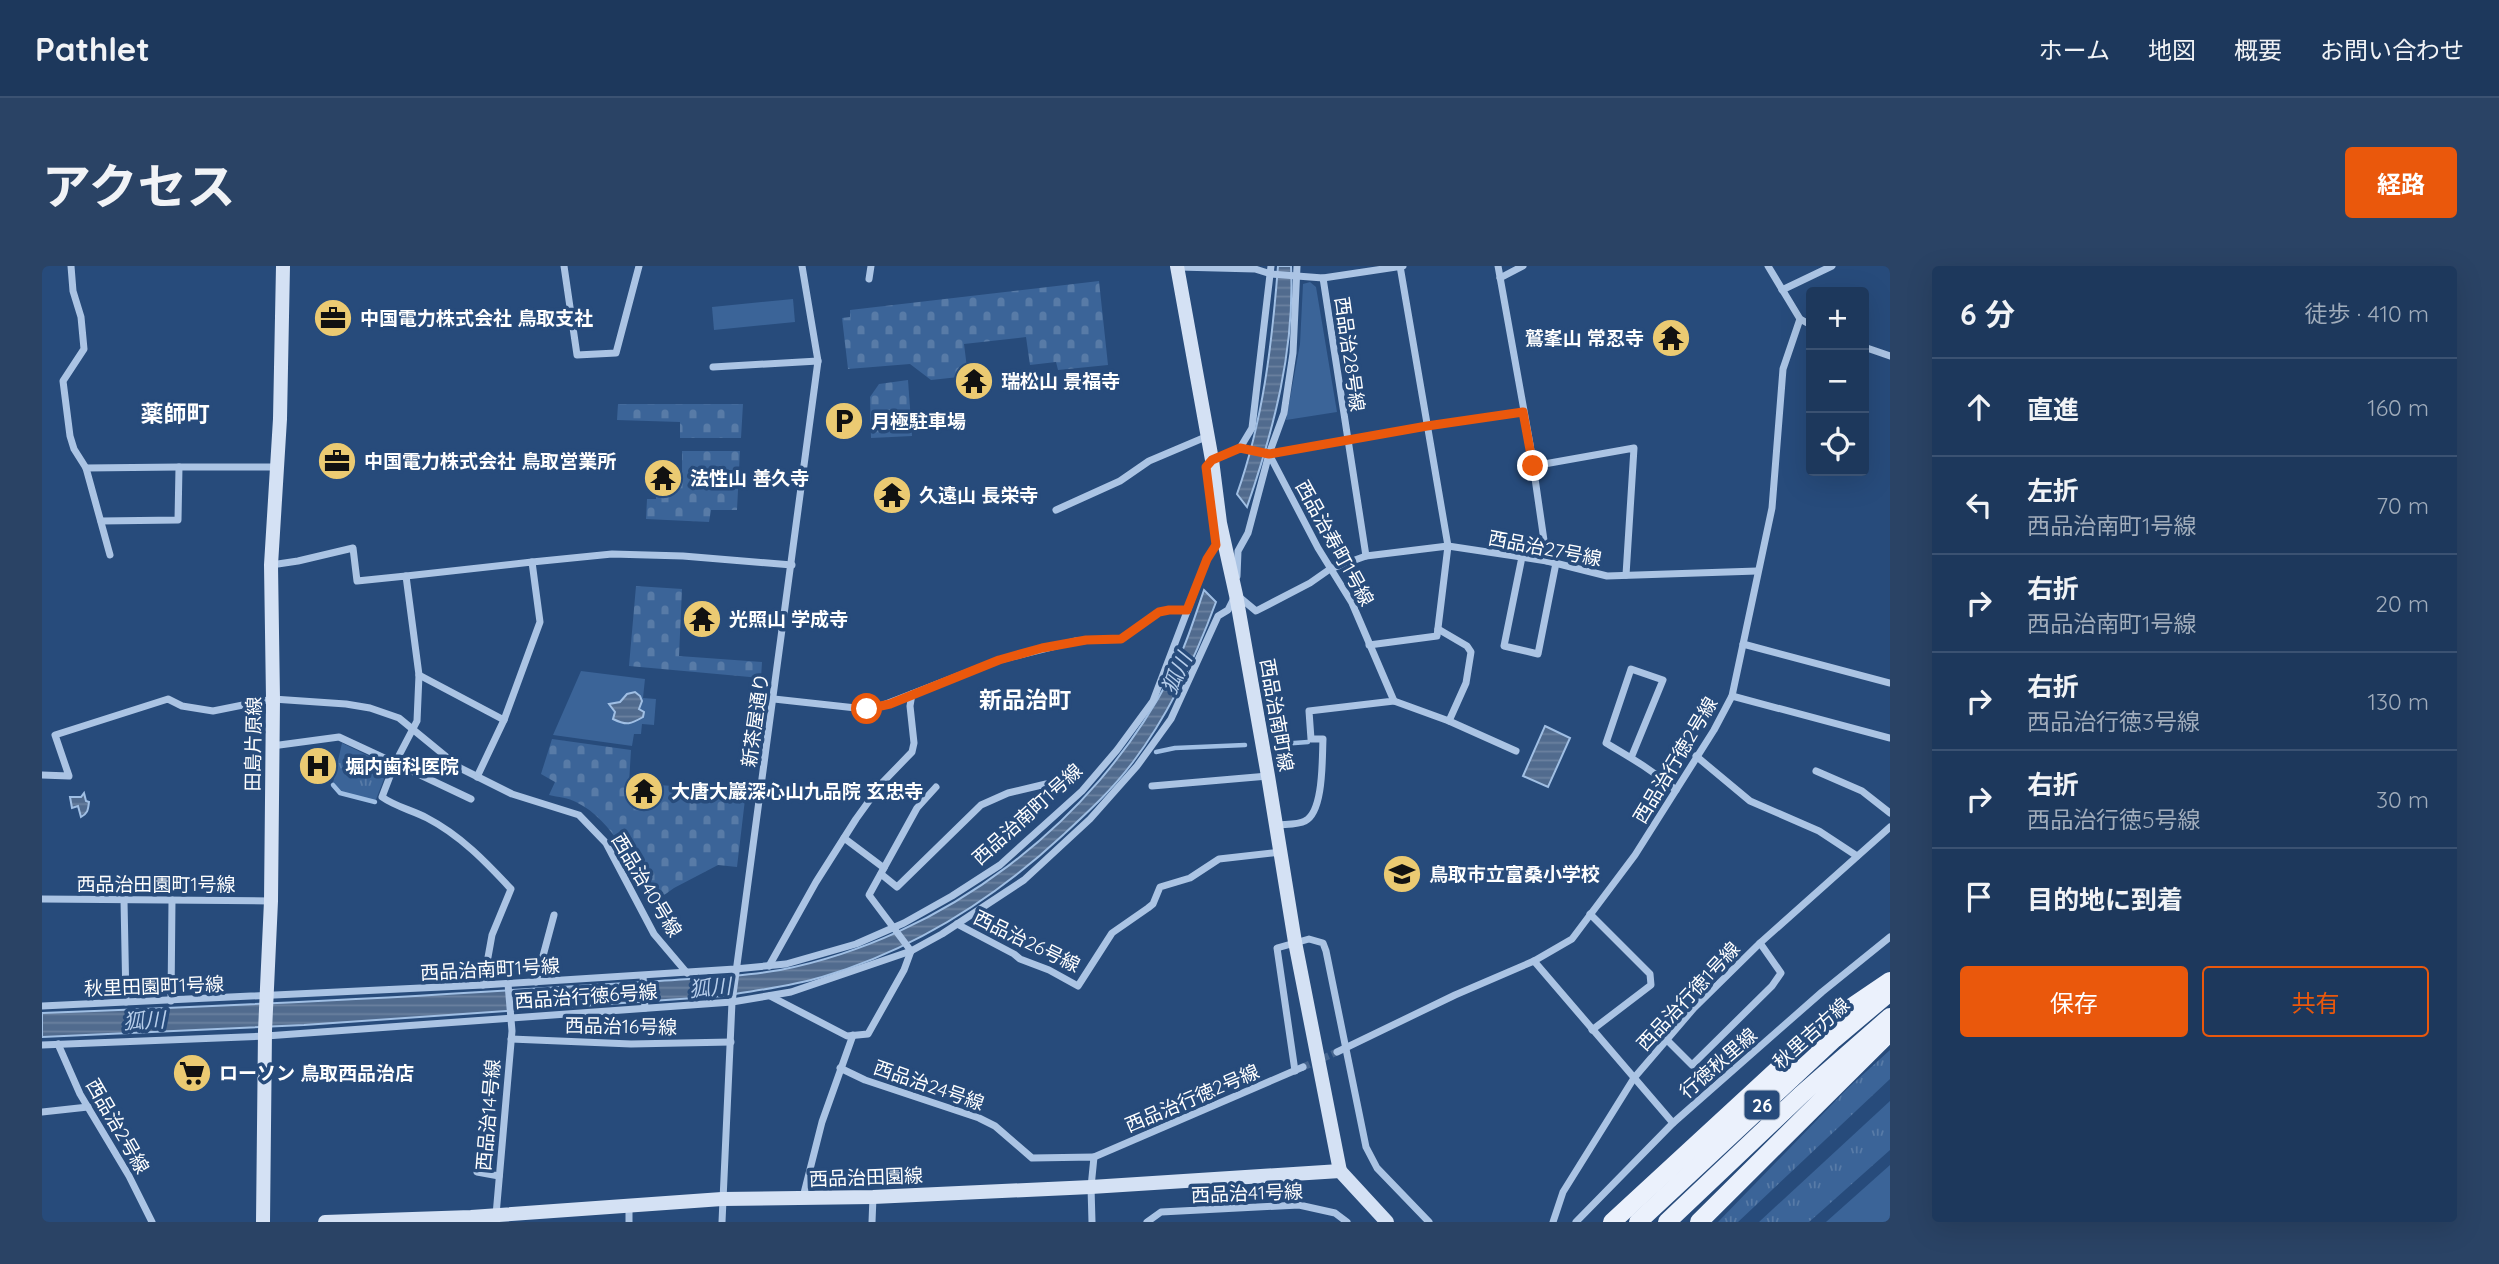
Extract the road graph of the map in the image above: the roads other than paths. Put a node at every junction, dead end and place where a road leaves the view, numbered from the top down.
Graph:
1 (71, 266) edge
2 (283, 266) edge
3 (565, 266) edge
4 (639, 266) edge
5 (802, 266) edge
6 (871, 266) edge
7 (1177, 266) edge
8 (1297, 266) edge
9 (1401, 266) edge
10 (1498, 266) edge
11 (1523, 266) edge
12 (1768, 266) edge
13 (1832, 266) edge
14 (1271, 270) edge
15 (1297, 276) junction
16 (1323, 278) junction
17 (1500, 278) junction
18 (869, 279) dead end
19 (1782, 290) junction
20 (1800, 320) junction
21 (1806, 323) edge
22 (1869, 349) edge
23 (1890, 356) edge
24 (818, 361) junction
25 (713, 367) dead end
26 (1523, 412) junction
27 (1427, 426) junction
28 (1208, 436) junction
29 (1347, 441) junction
30 (1243, 449) junction
31 (1267, 454) junction
32 (1212, 460) junction
33 (1533, 466) junction
34 (180, 467) junction
35 (277, 467) junction
36 (86, 468) junction
37 (1056, 510) dead end
38 (101, 521) junction
39 (1448, 546) junction
40 (110, 555) dead end
41 (1366, 556) junction
42 (1522, 557) junction
43 (1547, 561) junction
44 (532, 562) junction
45 (1556, 563) junction
46 (271, 565) junction
47 (792, 565) junction
48 (1330, 569) junction
49 (1757, 571) junction
50 (1626, 575) junction
51 (406, 576) junction
52 (1236, 595) junction
53 (1187, 610) junction
54 (1438, 629) junction
55 (1743, 644) junction
56 (1369, 645) junction
57 (419, 675) junction
58 (1890, 683) edge
59 (912, 694) junction
60 (1732, 696) junction
61 (273, 699) junction
62 (774, 699) junction
63 (1394, 701) junction
64 (505, 720) junction
65 (1449, 722) junction
66 (414, 730) junction
67 (1890, 738) edge
68 (271, 746) junction
69 (1516, 751) dead end
70 (1696, 756) junction
71 (1631, 758) junction
72 (395, 763) junction
73 (1816, 771) dead end
74 (42, 775) edge
75 (1268, 776) junction
76 (477, 777) junction
77 (1046, 784) dead end
78 (1152, 786) dead end
79 (936, 787) dead end
80 (1676, 790) junction
81 (471, 799) dead end
82 (1890, 813) edge
83 (1277, 825) junction
84 (1890, 827) edge
85 (844, 838) junction
86 (1281, 852) junction
87 (1857, 856) junction
88 (883, 871) junction
89 (42, 899) edge
90 (124, 900) junction
91 (172, 900) junction
92 (271, 901) junction
93 (1591, 914) junction
94 (554, 915) dead end
95 (957, 924) junction
96 (895, 929) junction
97 (1890, 937) edge
98 (1295, 942) junction
99 (1759, 943) junction
100 (909, 948) junction
101 (1534, 961) junction
102 (769, 965) junction
103 (736, 969) junction
104 (687, 973) junction
105 (643, 976) junction
106 (1890, 981) edge
107 (536, 982) junction
108 (483, 985) junction
109 (508, 986) junction
110 (1890, 992) edge
111 (770, 995) junction
112 (267, 998) junction
113 (171, 1001) junction
114 (126, 1002) junction
115 (732, 1002) junction
116 (42, 1006) edge
117 (645, 1008) junction
118 (511, 1015) junction
119 (1890, 1017) edge
120 (1592, 1030) junction
121 (1890, 1032) edge
122 (265, 1034) junction
123 (853, 1035) junction
124 (511, 1039) junction
125 (1668, 1041) junction
126 (731, 1042) junction
127 (58, 1044) junction
128 (42, 1045) edge
129 (1341, 1051) junction
130 (840, 1068) junction
131 (1634, 1078) junction
132 (88, 1107) junction
133 (42, 1112) edge
134 (1673, 1123) junction
135 (1094, 1157) junction
136 (1340, 1171) junction
137 (477, 1172) dead end
138 (499, 1176) junction
139 (1091, 1187) junction
140 (873, 1196) junction
141 (803, 1198) junction
142 (722, 1199) junction
143 (629, 1205) junction
144 (496, 1215) junction
145 (471, 1220) edge
146 (152, 1222) edge
147 (263, 1222) edge
148 (324, 1222) edge
149 (629, 1222) edge
150 (722, 1222) edge
151 (872, 1222) edge
152 (1092, 1222) edge
153 (1147, 1222) edge
154 (1347, 1222) edge
155 (1387, 1222) edge
156 (1429, 1222) edge
157 (1553, 1222) edge
158 (1576, 1222) edge
159 (1612, 1222) edge
160 (1638, 1222) edge
161 (1667, 1222) edge
162 (1699, 1222) edge

1 - 36 street
2 - 35 street, 田島片原線
3 - 4 street
5 - 24 street, 新茶屋通り
6 - 18 street
7 - 14 street
7 - 28 street, 西品治南町線
8 - 15 street
9 - 16 street, 西品治28号線
9 - 27 street
10 - 17 street
11 - 17 street
12 - 19 street
13 - 19 street
14 - 15 street
14 - 30 street
15 - 16 street
15 - 31 street
16 - 29 street, 西品治28号線
17 - 26 street
19 - 20 street
20 - 21 street
20 - 49 street, 西品治行徳2号線
22 - 23 street
24 - 25 street
24 - 47 street, 新茶屋通り
26 - 27 street
26 - 33 street
27 - 29 street
27 - 39 street
28 - 32 street, 西品治南町線
28 - 37 street
29 - 31 street
29 - 41 street, 西品治28号線
30 - 31 street
30 - 32 street
31 - 48 street, 西品治寿町1号線
31 - 52 street
32 - 52 street, 西品治南町線
32 - 53 street, 西品治南町1号線
33 - 43 street
33 - 50 street
34 - 35 street
34 - 36 street
34 - 38 street
35 - 46 street, 田島片原線
36 - 38 street
38 - 40 street
39 - 41 street, 西品治27号線
39 - 42 street, 西品治27号線
39 - 54 street
41 - 48 street, 西品治27号線
42 - 43 street, 西品治27号線
42 - 45 street
43 - 45 street, 西品治27号線
44 - 47 street
44 - 51 street
44 - 64 street
45 - 50 street, 西品治27号線
46 - 51 street
46 - 61 street, 田島片原線
47 - 62 street, 新茶屋通り
48 - 52 street, 西品治27号線
48 - 56 street, 西品治寿町1号線
49 - 50 street, 西品治27号線
49 - 55 street, 西品治行徳2号線
51 - 57 street
52 - 75 street, 西品治南町線
52 - 95 street, 西品治行徳6号線
53 - 59 street
53 - 96 street, 西品治南町1号線
54 - 56 street
54 - 65 street
55 - 58 street
55 - 60 street, 西品治行徳2号線
56 - 63 street, 西品治寿町1号線
57 - 64 street
57 - 66 street
59 - 62 street
59 - 85 street
60 - 67 street
60 - 70 street, 西品治行徳2号線
61 - 66 street, 西品治40号線
61 - 68 street, 田島片原線
61 - 74 street, 西品治40号線
62 - 103 street, 新茶屋通り
63 - 65 street
63 - 83 street
64 - 76 street
65 - 69 street
66 - 72 street
66 - 76 street, 西品治40号線
68 - 72 street
68 - 92 street, 田島片原線
70 - 80 street, 西品治行徳2号線
70 - 87 street
71 - 71 street
71 - 80 street
72 - 81 street
72 - 108 street
73 - 82 street
75 - 78 street
75 - 83 street, 西品治南町線
76 - 104 street, 西品治40号線
77 - 88 street
79 - 88 street
80 - 93 street, 西品治行徳2号線
83 - 86 street, 西品治南町線
84 - 87 street, 西品治行徳1号線
85 - 88 street
85 - 102 street
86 - 95 street, 西品治26号線
86 - 98 street, 西品治南町線
87 - 99 street, 西品治行徳1号線
88 - 96 street
89 - 90 street, 西品治田園町1号線
90 - 91 street, 西品治田園町1号線
90 - 114 street
91 - 92 street, 西品治田園町1号線
91 - 113 street
92 - 112 street, 田島片原線
93 - 101 street, 西品治行徳2号線
93 - 120 street
94 - 107 street
95 - 100 street, 西品治行徳6号線
96 - 100 street
96 - 102 street, 西品治南町1号線
97 - 134 street, 行徳秋里線
98 - 129 street
98 - 135 street, 西品治行徳2号線
98 - 136 street, 西品治南町線
99 - 125 street, 西品治行徳1号線
99 - 125 street
100 - 111 street, 西品治行徳6号線
100 - 123 street
101 - 120 street
101 - 129 street, 西品治行徳2号線
102 - 103 street, 西品治南町1号線
103 - 104 street, 西品治南町1号線
103 - 115 street, 新茶屋通り
104 - 105 street, 西品治南町1号線
105 - 107 street, 西品治南町1号線
105 - 117 street
106 - 159 main road
107 - 109 street, 西品治南町1号線
108 - 109 street, 西品治南町1号線
108 - 112 street, 西品治南町1号線
109 - 118 street, 西品治14号線
110 - 160 main road, 秋里吉方線 / 26
111 - 115 street, 西品治行徳6号線
111 - 123 street
112 - 113 street, 秋里田園町1号線
112 - 122 street, 田島片原線
113 - 114 street, 秋里田園町1号線
114 - 116 street, 秋里田園町1号線
115 - 117 street, 西品治行徳6号線
115 - 126 street, 新茶屋通り
117 - 118 street, 西品治行徳6号線
118 - 122 street, 西品治行徳6号線
118 - 124 street, 西品治14号線
119 - 161 main road, 秋里吉方線 / 26
120 - 131 street
121 - 162 main road
122 - 127 street, 西品治行徳6号線
122 - 147 street, 田島片原線
123 - 130 street
124 - 126 street, 西品治16号線
124 - 138 street, 西品治14号線
125 - 131 street, 西品治行徳1号線
126 - 142 street, 新茶屋通り
127 - 128 street, 西品治行徳6号線
127 - 132 street, 西品治2号線
129 - 156 street
130 - 135 street, 西品治24号線
130 - 141 street
131 - 134 street
131 - 157 street, 西品治行徳1号線
132 - 133 street
132 - 146 street, 西品治2号線
134 - 158 street, 行徳秋里線
135 - 139 street
136 - 139 street, 西品治田園線
136 - 155 street
137 - 138 street
138 - 144 street, 西品治14号線
139 - 140 street, 西品治田園線
139 - 152 street
140 - 141 street, 西品治田園線
140 - 151 street
141 - 142 street, 西品治田園線
142 - 143 street, 西品治田園線
142 - 150 street, 新茶屋通り
143 - 144 street, 西品治田園線
143 - 149 street
144 - 145 street, 西品治田園線
145 - 148 street, 西品治田園線
153 - 154 street, 西品治41号線

